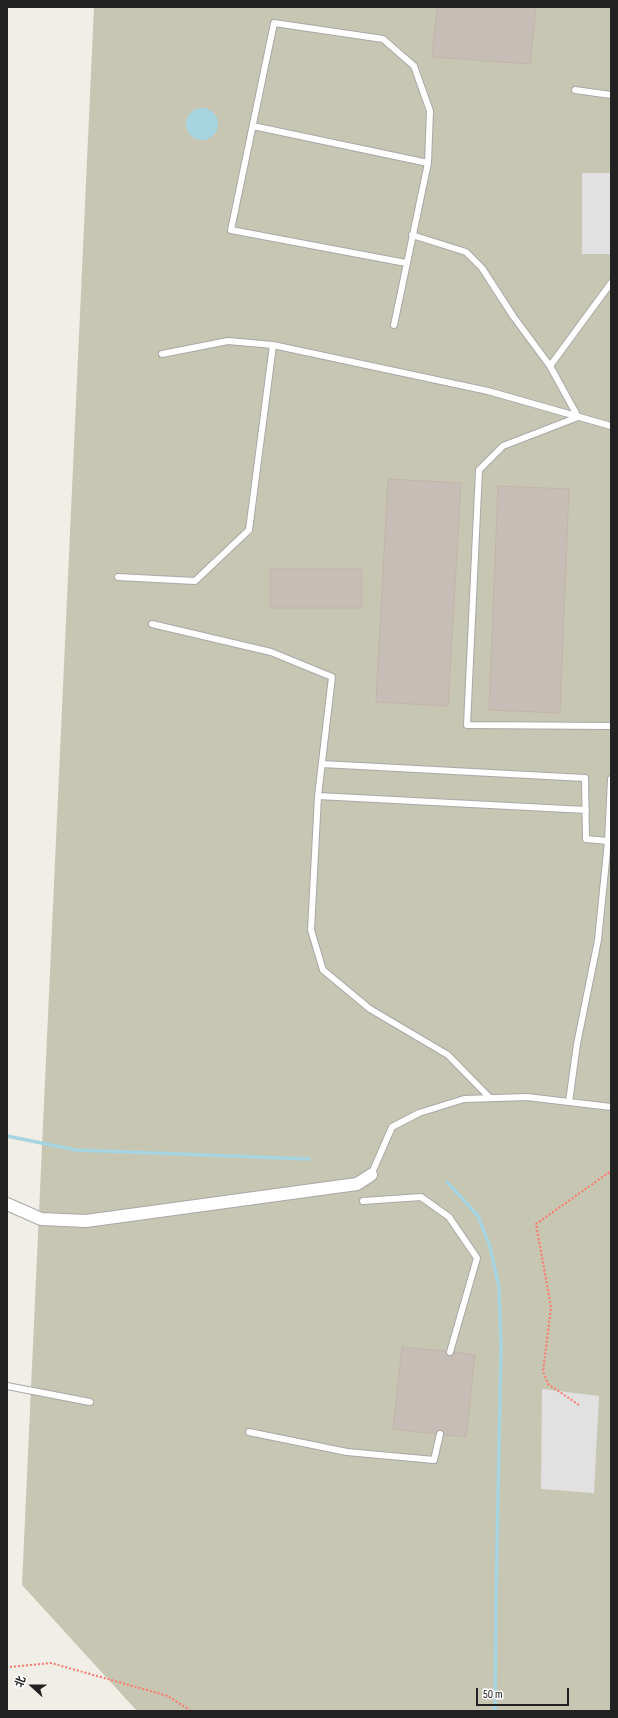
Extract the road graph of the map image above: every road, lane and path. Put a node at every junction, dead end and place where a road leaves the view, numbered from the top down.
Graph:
1 (575, 90) dead end
2 (611, 95) edge
3 (253, 126) junction
4 (428, 163) junction
5 (412, 235) junction
6 (406, 263) junction
7 (611, 283) edge
8 (394, 325) dead end
9 (273, 345) junction
10 (162, 354) dead end
11 (550, 366) junction
12 (578, 417) junction
13 (611, 426) edge
14 (118, 577) dead end
15 (152, 624) dead end
16 (611, 726) edge
17 (322, 764) junction
18 (611, 779) edge
19 (318, 796) junction
20 (586, 810) junction
21 (608, 841) junction
22 (490, 1098) junction
23 (569, 1102) junction
24 (611, 1107) edge
25 (611, 1171) edge
26 (372, 1175) joint
27 (363, 1202) dead end
28 (7, 1204) edge
29 (450, 1352) dead end
30 (7, 1386) edge
31 (90, 1402) dead end
32 (579, 1404) dead end
33 (249, 1432) dead end
34 (440, 1434) dead end
35 (10, 1667) dead end
36 (191, 1711) edge

1 - 2 lane
3 - 4 lane
3 - 4 lane
3 - 6 lane
4 - 5 lane
5 - 6 lane
5 - 11 lane
6 - 8 lane
7 - 11 lane
9 - 10 lane
9 - 12 lane
9 - 14 lane
11 - 12 lane
12 - 13 lane
12 - 16 lane
15 - 17 lane
17 - 19 lane
17 - 20 lane
18 - 21 lane
19 - 20 lane
19 - 22 lane
20 - 21 lane
21 - 23 lane
22 - 23 lane
22 - 26 lane
23 - 24 lane
25 - 32 path
26 - 28 street
27 - 29 lane
30 - 31 lane
33 - 34 lane
35 - 36 path

